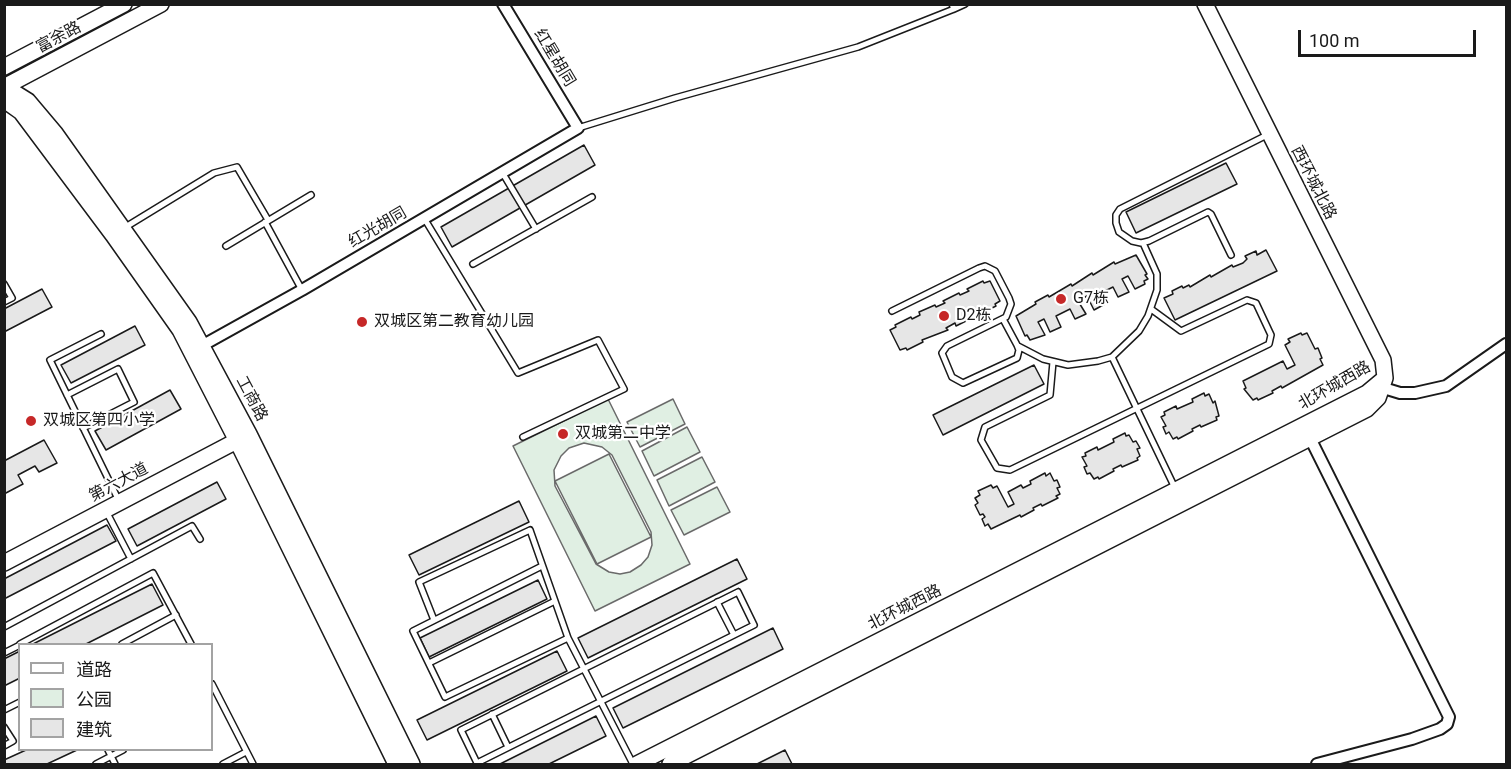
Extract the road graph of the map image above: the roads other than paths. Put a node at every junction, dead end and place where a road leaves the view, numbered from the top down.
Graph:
1 (124, 4) edge
2 (161, 4) edge
3 (503, 4) edge
4 (965, 4) edge
5 (1205, 4) edge
6 (953, 7) edge
7 (4, 67) edge
8 (5, 90) edge
9 (578, 128) junction
10 (1269, 135) junction
11 (502, 172) junction
12 (311, 195) dead end
13 (592, 197) dead end
14 (424, 218) junction
15 (267, 221) junction
16 (124, 228) junction
17 (536, 229) junction
18 (1143, 243) junction
19 (226, 246) dead end
20 (1231, 255) dead end
21 (473, 264) dead end
22 (4, 284) edge
23 (302, 290) junction
24 (4, 302) edge
25 (1150, 309) junction
26 (892, 310) dead end
27 (1003, 319) junction
28 (101, 334) dead end
29 (1506, 344) edge
30 (1017, 345) junction
31 (197, 349) junction
32 (1112, 357) junction
33 (1053, 362) junction
34 (1382, 385) junction
35 (67, 395) junction
36 (1136, 408) junction
37 (83, 429) junction
38 (523, 437) dead end
39 (243, 438) junction
40 (1310, 438) junction
41 (1179, 497) junction
42 (120, 502) junction
43 (105, 510) junction
44 (200, 539) dead end
45 (130, 559) junction
46 (4, 563) edge
47 (542, 566) junction
48 (555, 602) junction
49 (717, 603) junction
50 (176, 615) junction
51 (434, 620) junction
52 (4, 627) edge
53 (734, 635) junction
54 (568, 638) junction
55 (24, 643) edge
56 (126, 643) edge
57 (190, 643) edge
58 (18, 646) edge
59 (4, 653) edge
60 (429, 663) junction
61 (584, 669) junction
62 (213, 686) edge
63 (218, 696) junction
64 (213, 699) edge
65 (601, 701) junction
66 (18, 703) edge
67 (4, 710) edge
68 (492, 714) junction
69 (4, 727) edge
70 (13, 741) junction
71 (18, 745) edge
72 (4, 746) edge
73 (508, 747) junction
74 (108, 751) edge
75 (121, 751) edge
76 (246, 752) junction
77 (111, 756) junction
78 (96, 765) edge
79 (115, 765) edge
80 (223, 765) edge
81 (253, 765) edge
82 (396, 765) edge
83 (412, 765) edge
84 (633, 765) edge
85 (638, 765) edge
86 (670, 765) edge
87 (1317, 765) edge

1 - 7 main road, 富余路
2 - 8 main road, 富余路
3 - 9 street, 红星胡同
4 - 6 lane
5 - 10 main road, 西环城北路
6 - 9 lane
8 - 16 main road, 工商路
8 - 31 main road, 工商路
9 - 11 street, 红光胡同
10 - 18 lane
10 - 34 main road, 西环城北路
11 - 14 street, 红光胡同
11 - 17 lane
12 - 15 lane
13 - 17 lane
14 - 23 street, 红光胡同
14 - 38 lane
15 - 16 lane
15 - 19 lane
15 - 23 lane
16 - 31 main road, 工商路
17 - 21 lane
18 - 20 lane
18 - 25 lane
22 - 24 lane
23 - 31 street, 红光胡同
25 - 32 lane
25 - 36 lane
26 - 27 lane
27 - 30 lane
27 - 30 lane
28 - 35 lane
29 - 34 street
30 - 33 lane
31 - 39 main road, 工商路
32 - 33 lane
32 - 36 lane
33 - 36 lane
34 - 40 main road, 北环城西路
34 - 41 main road, 北环城西路
35 - 37 lane
35 - 37 lane
36 - 41 lane
37 - 42 lane
39 - 42 main road, 第六大道
39 - 82 main road, 工商路
39 - 83 main road, 工商路
40 - 41 main road, 北环城西路
40 - 87 street
41 - 85 main road, 北环城西路
41 - 86 main road, 北环城西路
42 - 43 main road, 第六大道
43 - 45 lane
43 - 46 main road, 第六大道
44 - 45 lane
45 - 52 lane
47 - 48 lane
47 - 51 lane
47 - 51 lane
48 - 54 lane
48 - 60 lane
49 - 53 lane
49 - 53 lane
49 - 61 lane
50 - 55 lane
50 - 56 lane
50 - 57 lane
51 - 60 lane
53 - 65 lane
54 - 60 lane
54 - 61 lane
58 - 59 lane
61 - 65 lane
61 - 68 lane
62 - 63 lane
63 - 64 lane
63 - 76 lane
65 - 73 lane
65 - 84 lane
66 - 67 lane
68 - 73 lane
68 - 73 lane
69 - 70 lane
70 - 71 lane
70 - 72 lane
74 - 77 lane
75 - 77 lane
76 - 80 lane
76 - 81 lane
77 - 78 lane
77 - 79 lane

